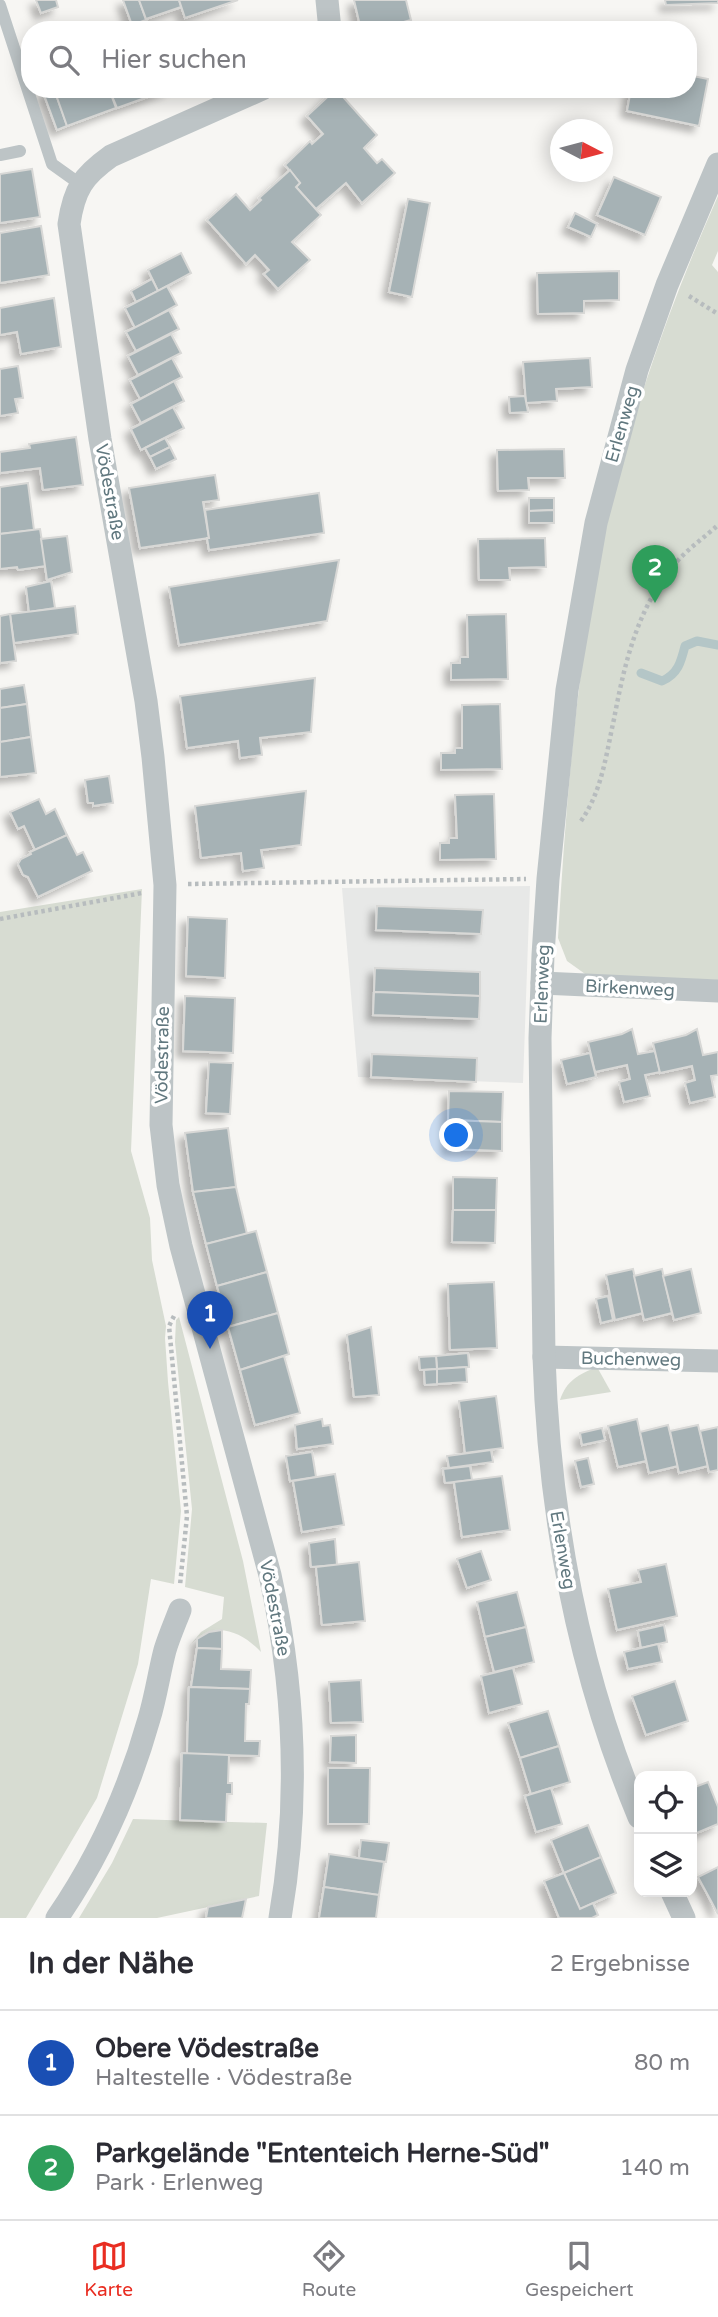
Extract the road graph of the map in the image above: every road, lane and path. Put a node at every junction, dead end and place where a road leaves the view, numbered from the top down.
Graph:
1 (327, 0) edge
2 (0, 5) edge
3 (329, 21) edge
4 (21, 69) edge
5 (30, 98) edge
6 (242, 98) edge
7 (20, 151) dead end
8 (0, 155) edge
9 (718, 164) edge
10 (80, 184) junction
11 (667, 285) junction
12 (718, 314) edge
13 (718, 525) edge
14 (552, 837) junction
15 (548, 879) junction
16 (165, 886) junction
17 (0, 919) edge
18 (542, 984) junction
19 (718, 991) edge
20 (199, 1310) junction
21 (544, 1357) junction
22 (718, 1361) edge
23 (180, 1583) dead end
24 (180, 1610) dead end
25 (634, 1804) edge
26 (674, 1897) edge
27 (57, 1918) edge
28 (280, 1918) edge
29 (684, 1918) edge

1 - 3 street
2 - 4 lane
5 - 10 lane
6 - 10 street, Vödestraße
7 - 8 lane
9 - 11 street, Erlenweg
10 - 16 street, Vödestraße
11 - 12 path
11 - 14 street, Erlenweg
13 - 14 path
14 - 15 street, Erlenweg
15 - 16 path
15 - 18 street, Erlenweg
16 - 17 path
16 - 20 street, Vödestraße
18 - 19 street, Birkenweg
18 - 21 street, Erlenweg
20 - 23 path
20 - 28 street, Vödestraße
21 - 22 street, Buchenweg
21 - 25 street, Erlenweg
24 - 27 street
26 - 29 street

